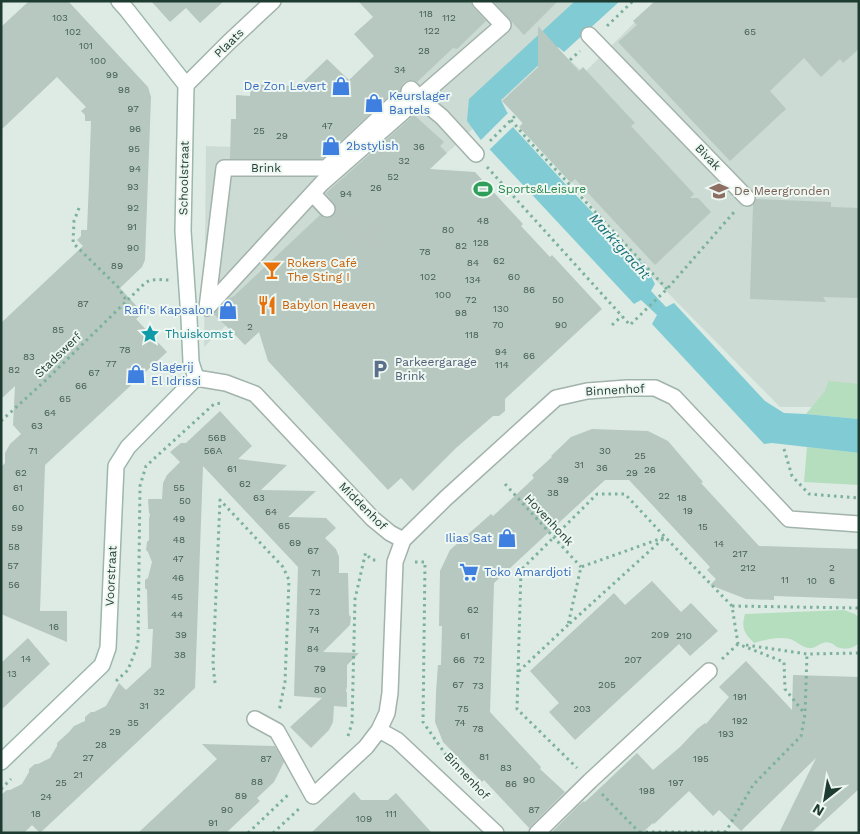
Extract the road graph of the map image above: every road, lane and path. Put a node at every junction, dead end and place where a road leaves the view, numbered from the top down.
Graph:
1 (119, 1) edge
2 (272, 1) edge
3 (480, 1) edge
4 (589, 35) dead end
5 (186, 86) junction
6 (419, 98) junction
7 (515, 116) dead end
8 (511, 120) junction
9 (480, 151) junction
10 (313, 194) junction
11 (747, 198) joint
12 (79, 208) dead end
13 (327, 209) tunnel mouth
14 (186, 279) junction
15 (667, 288) junction
16 (126, 300) junction
17 (622, 316) junction
18 (612, 325) dead end
19 (196, 378) junction
20 (1, 421) edge
21 (784, 449) dead end
22 (505, 484) dead end
23 (859, 498) edge
24 (859, 524) edge
25 (665, 537) junction
26 (554, 538) junction
27 (403, 540) junction
28 (366, 551) dead end
29 (424, 562) dead end
30 (581, 567) junction
31 (732, 606) junction
32 (859, 608) edge
33 (568, 625) junction
34 (738, 644) junction
35 (859, 653) edge
36 (807, 654) junction
37 (709, 671) joint
38 (518, 672) junction
39 (215, 683) dead end
40 (278, 714) dead end
41 (805, 714) junction
42 (255, 718) dead end
43 (379, 730) junction
44 (346, 738) dead end
45 (1, 762) edge
46 (456, 767) dead end
47 (304, 780) junction
48 (590, 781) junction
49 (313, 796) junction
50 (639, 832) edge
51 (248, 833) edge
52 (273, 833) edge
53 (496, 833) edge
54 (537, 833) edge
55 (725, 833) edge

1 - 5 street
2 - 5 street, Plaats
3 - 6 street
4 - 11 street, Bivak
5 - 14 street, Schoolstraat
6 - 9 street
6 - 10 street, Brink
6 - 10 street, Brink
7 - 8 path
8 - 9 path
8 - 15 path
9 - 17 path
10 - 13 street
11 - 15 path
12 - 16 path
14 - 16 path, Stadswerf
14 - 19 street, Schoolstraat
15 - 17 path
16 - 20 path, Stadswerf
17 - 18 path
19 - 27 street, Middenhof
19 - 45 street, Voorstraat
21 - 23 path
22 - 26 path, Hovenhonk
24 - 27 street, Binnenhof
25 - 26 path
25 - 30 path
25 - 31 path
25 - 33 path
26 - 30 path, Hovenhonk
26 - 38 path
27 - 43 street
28 - 44 path
29 - 46 path, Binnenhof
30 - 33 path
31 - 32 path
31 - 34 path
33 - 38 path
34 - 36 path
34 - 37 path
34 - 41 path
35 - 36 path
36 - 41 path
37 - 48 street
38 - 48 path
39 - 40 path
41 - 55 path
42 - 47 street
43 - 49 street
43 - 53 street
47 - 49 street
47 - 51 path
48 - 50 path
48 - 54 street
49 - 52 path
50 - 55 path

